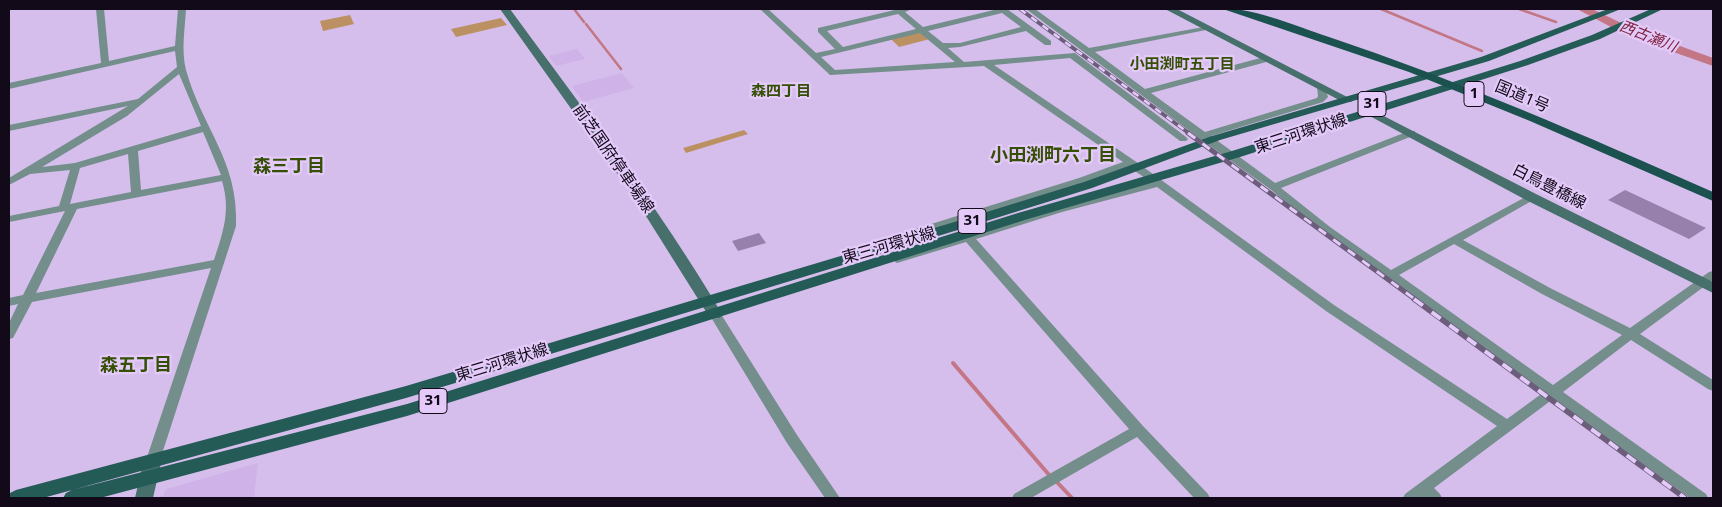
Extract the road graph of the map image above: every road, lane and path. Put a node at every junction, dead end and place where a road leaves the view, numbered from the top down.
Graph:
1 (100, 9) edge
2 (182, 9) edge
3 (505, 9) edge
4 (764, 9) edge
5 (908, 9) edge
6 (1003, 9) edge
7 (1030, 9) edge
8 (1170, 9) edge
9 (1228, 9) edge
10 (1243, 9) edge
11 (1616, 9) edge
12 (1646, 9) edge
13 (1658, 9) edge
14 (898, 11) junction
15 (1027, 28) junction
16 (1206, 28) junction
17 (922, 30) junction
18 (1048, 43) dead end
19 (942, 46) junction
20 (180, 47) junction
21 (841, 50) junction
22 (1088, 51) junction
23 (815, 56) junction
24 (1267, 58) junction
25 (986, 63) junction
26 (105, 64) junction
27 (963, 64) junction
28 (181, 68) junction
29 (1432, 74) junction
30 (1457, 84) junction
31 (9, 86) edge
32 (1321, 87) junction
33 (1144, 92) junction
34 (143, 100) junction
35 (1347, 100) junction
36 (1370, 112) junction
37 (9, 128) edge
38 (205, 128) junction
39 (1412, 133) junction
40 (1202, 136) junction
41 (1183, 140) dead end
42 (132, 150) junction
43 (1131, 163) junction
44 (76, 166) junction
45 (28, 171) junction
46 (226, 177) junction
47 (9, 182) edge
48 (1159, 183) junction
49 (1274, 187) junction
50 (1093, 189) junction
51 (1713, 191) edge
52 (136, 195) junction
53 (1531, 197) junction
54 (1713, 197) edge
55 (68, 208) junction
56 (9, 219) edge
57 (964, 233) junction
58 (1455, 240) junction
59 (855, 255) junction
60 (218, 263) junction
61 (1391, 275) junction
62 (1709, 282) edge
63 (27, 298) junction
64 (9, 302) edge
65 (711, 308) junction
66 (1630, 334) junction
67 (9, 335) edge
68 (1713, 386) edge
69 (1554, 392) junction
70 (1506, 425) junction
71 (1138, 430) junction
72 (151, 470) junction
73 (1430, 493) edge
74 (16, 498) edge
75 (72, 498) edge
76 (144, 498) edge
77 (833, 498) edge
78 (1019, 498) edge
79 (1204, 498) edge
80 (1410, 498) edge
81 (1701, 498) edge

1 - 26 street
2 - 20 street
3 - 65 main road, 前芝国府停車場線
4 - 23 street
5 - 14 street
6 - 15 street
6 - 17 street
7 - 22 street
8 - 16 main road
9 - 29 highway, 国道1号 / 1
10 - 29 highway, 国道1号 / 1
11 - 29 main road, 東三河環状線 / 31
12 - 50 main road, 東三河環状線 / 31
13 - 30 main road, 東三河環状線 / 31
14 - 17 street
14 - 21 street
15 - 18 street
15 - 19 street
16 - 22 street
16 - 24 main road
17 - 19 street
17 - 21 street
19 - 27 street
20 - 26 street
20 - 28 street
21 - 23 street
22 - 33 street
23 - 27 street
24 - 32 main road
24 - 33 street
25 - 27 street
25 - 41 street
25 - 43 street
26 - 31 street
28 - 34 street
28 - 38 street
29 - 30 highway, 国道1号 / 1
29 - 35 main road, 東三河環状線 / 31
30 - 36 main road, 東三河環状線 / 31
30 - 51 highway, 国道1号 / 1
30 - 54 highway, 国道1号 / 1
32 - 35 main road
32 - 40 street
33 - 40 street
34 - 37 street
34 - 45 street
35 - 50 main road, 東三河環状線 / 31
36 - 39 main road, 白鳥豊橋線
36 - 50 main road, 東三河環状線 / 31
38 - 42 street
38 - 46 street
39 - 49 street
39 - 53 main road, 白鳥豊橋線
40 - 49 street
42 - 44 street
42 - 52 street
43 - 48 street
43 - 59 street
44 - 45 street
44 - 55 street
45 - 47 street
46 - 52 street
46 - 60 street
48 - 57 street
48 - 70 street
49 - 61 street
50 - 57 main road, 東三河環状線 / 31
50 - 57 main road, 東三河環状線 / 31
52 - 55 street
53 - 58 street
53 - 62 main road, 白鳥豊橋線
55 - 56 street
55 - 63 street
57 - 59 main road, 東三河環状線 / 31
57 - 65 main road, 東三河環状線 / 31
57 - 71 street
58 - 61 street
58 - 66 street
59 - 65 main road, 東三河環状線 / 31
60 - 63 street
60 - 72 street
61 - 69 street
62 - 66 street
63 - 64 street
63 - 67 street
65 - 72 main road, 東三河環状線 / 31
65 - 77 street
66 - 68 street
66 - 69 street
69 - 70 street
69 - 81 street
70 - 73 street
71 - 78 street
71 - 79 street
72 - 74 main road, 東三河環状線 / 31
72 - 75 main road, 東三河環状線 / 31
72 - 76 main road
73 - 80 street

